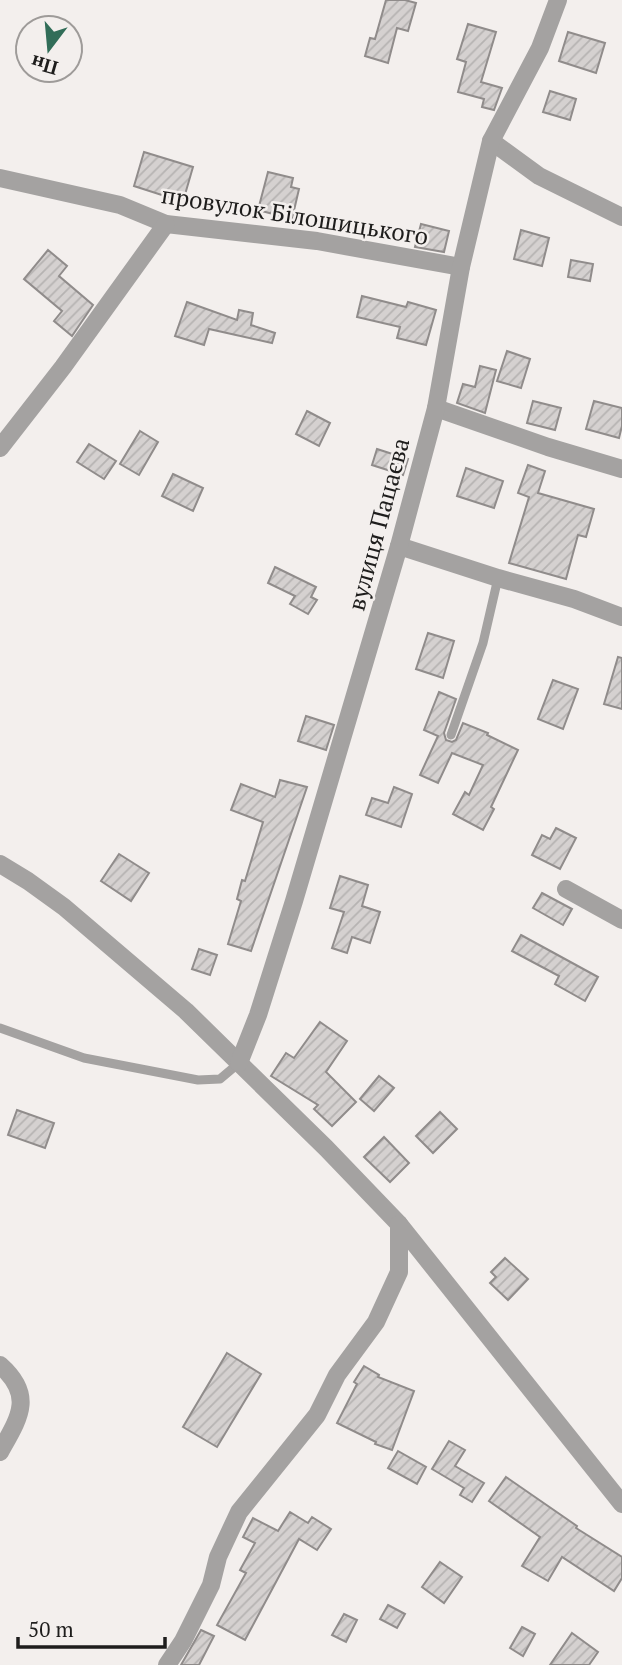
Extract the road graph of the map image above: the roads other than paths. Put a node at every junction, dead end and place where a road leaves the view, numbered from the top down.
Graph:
1 (558, 0) edge
2 (491, 141) junction
3 (0, 178) edge
4 (622, 217) edge
5 (166, 224) junction
6 (461, 267) junction
7 (436, 408) junction
8 (0, 448) edge
9 (622, 469) edge
10 (399, 546) junction
11 (498, 578) junction
12 (622, 617) edge
13 (451, 735) dead end
14 (0, 864) edge
15 (566, 889) dead end
16 (622, 920) edge
17 (0, 1028) edge
18 (239, 1063) junction
19 (399, 1224) junction
20 (0, 1365) edge
21 (0, 1452) edge
22 (622, 1504) edge
23 (167, 1665) edge

1 - 2 street, вулиця Пацаєва
2 - 4 street
2 - 6 street, вулиця Пацаєва
3 - 5 street, провулок Білошицького
5 - 6 street, провулок Білошицького
5 - 8 street
6 - 7 street, вулиця Пацаєва
7 - 9 street
7 - 10 street, вулиця Пацаєва
10 - 11 street
10 - 18 street, вулиця Пацаєва
11 - 12 street
11 - 13 lane
14 - 18 street
15 - 16 street
17 - 18 lane
18 - 19 street
19 - 22 street
19 - 23 street
20 - 21 street

